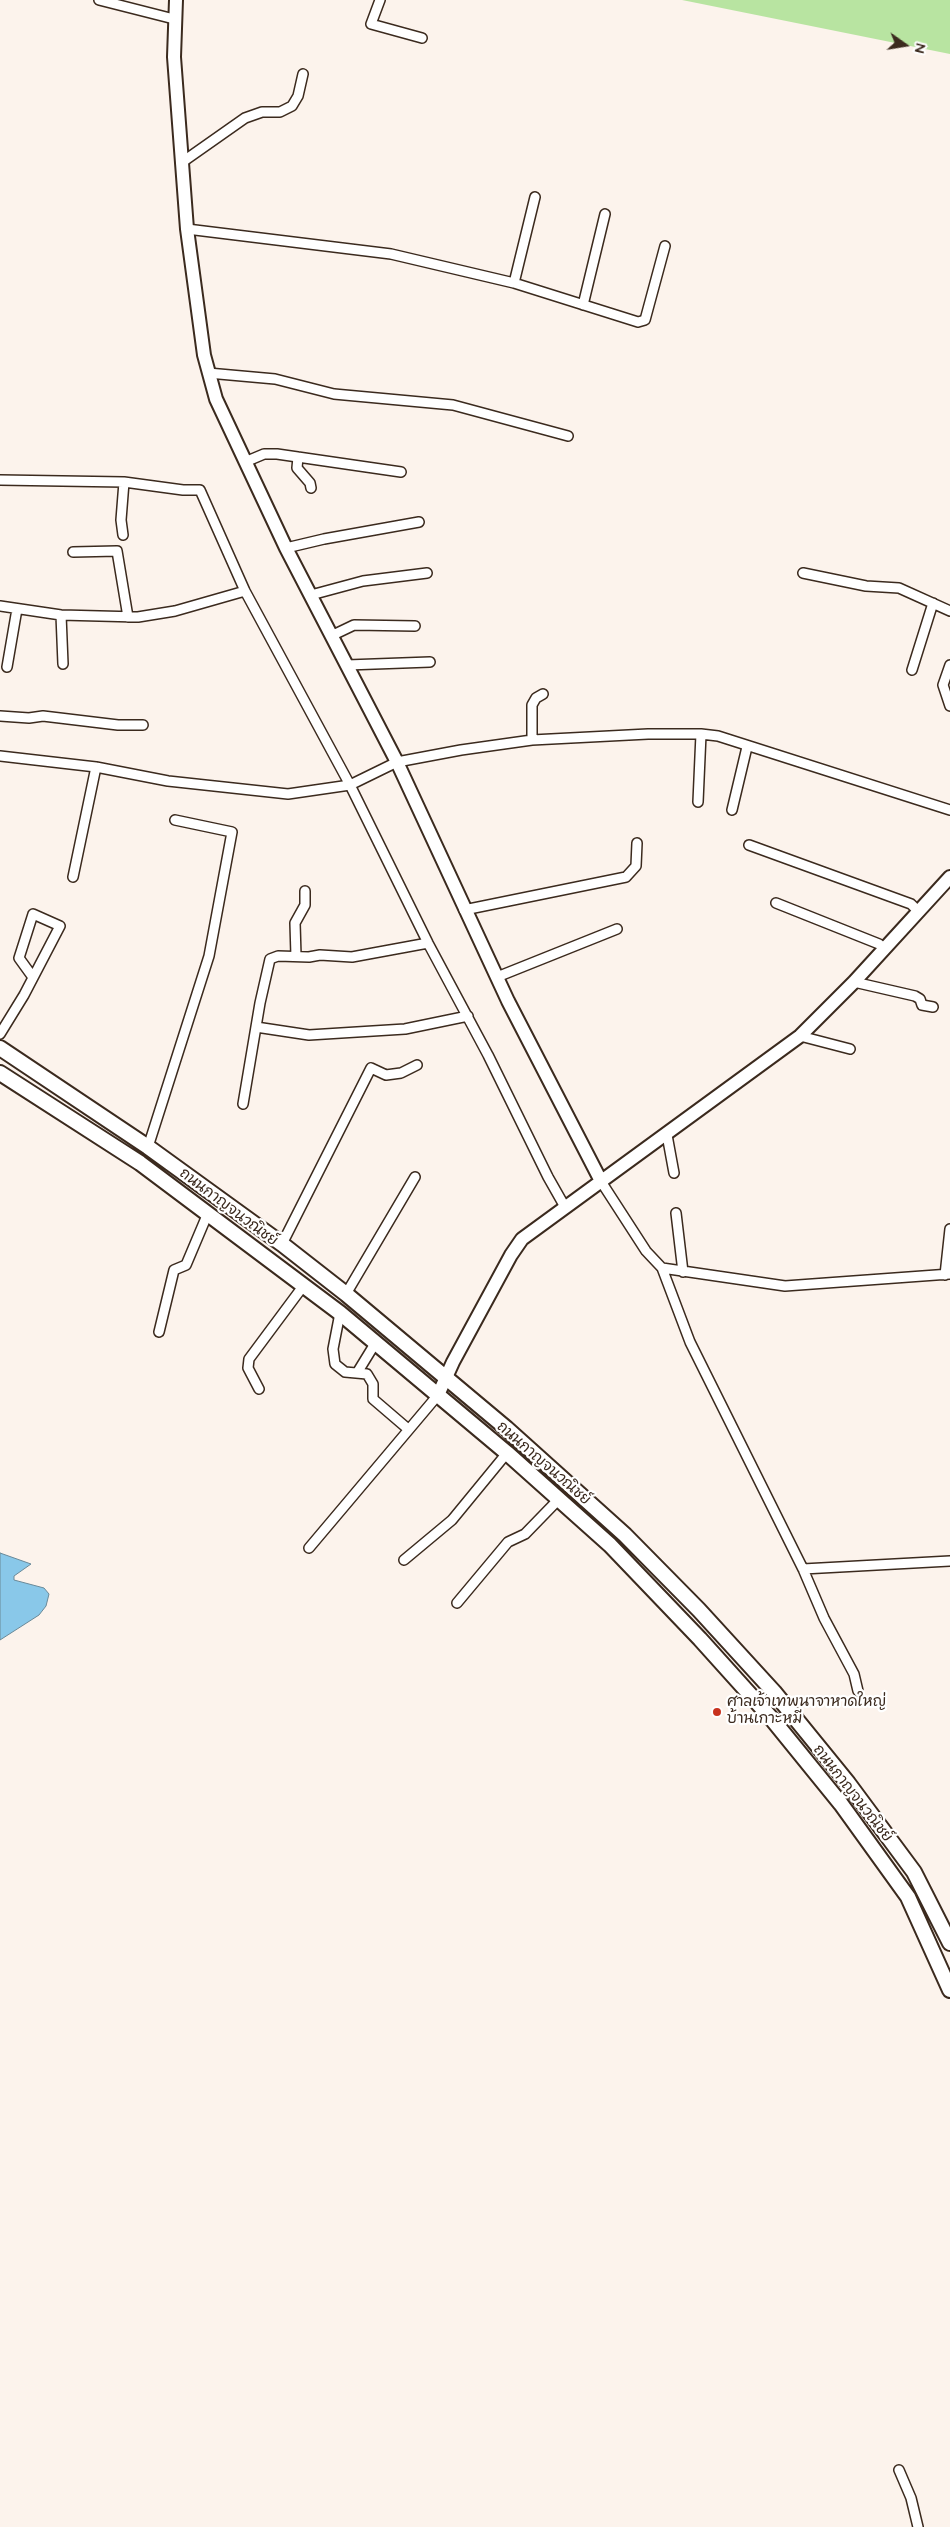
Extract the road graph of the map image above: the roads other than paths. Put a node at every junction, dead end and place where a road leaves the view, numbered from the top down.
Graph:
1 (99, 0) edge
2 (176, 0) edge
3 (380, 0) edge
4 (174, 19) junction
5 (422, 38) dead end
6 (303, 74) dead end
7 (182, 163) junction
8 (535, 197) dead end
9 (604, 214) dead end
10 (186, 229) junction
11 (666, 246) dead end
12 (514, 284) junction
13 (583, 305) junction
14 (208, 373) junction
15 (568, 436) dead end
16 (298, 457) junction
17 (245, 462) junction
18 (400, 472) dead end
19 (0, 480) edge
20 (124, 482) junction
21 (311, 488) dead end
22 (419, 522) dead end
23 (123, 534) dead end
24 (286, 548) junction
25 (73, 552) dead end
26 (427, 573) dead end
27 (803, 573) dead end
28 (246, 591) junction
29 (310, 595) junction
30 (932, 603) junction
31 (0, 606) edge
32 (17, 609) junction
33 (950, 611) edge
34 (60, 615) junction
35 (128, 617) junction
36 (415, 626) dead end
37 (331, 636) junction
38 (430, 662) dead end
39 (63, 664) dead end
40 (347, 665) junction
41 (950, 665) edge
42 (7, 667) dead end
43 (912, 670) dead end
44 (543, 694) dead end
45 (950, 706) edge
46 (0, 716) edge
47 (143, 725) dead end
48 (701, 734) junction
49 (532, 740) junction
50 (747, 747) junction
51 (0, 756) edge
52 (397, 762) junction
53 (96, 767) junction
54 (350, 785) junction
55 (698, 802) dead end
56 (732, 810) dead end
57 (950, 810) edge
58 (175, 820) dead end
59 (637, 843) dead end
60 (749, 845) dead end
61 (73, 877) dead end
62 (950, 877) edge
63 (305, 891) dead end
64 (776, 903) dead end
65 (464, 910) junction
66 (918, 911) junction
67 (617, 929) dead end
68 (428, 944) junction
69 (884, 948) junction
70 (296, 956) junction
71 (32, 976) junction
72 (497, 977) junction
73 (854, 982) junction
74 (933, 1007) dead end
75 (468, 1016) junction
76 (256, 1027) junction
77 (0, 1034) edge
78 (800, 1036) junction
79 (0, 1048) edge
80 (850, 1049) dead end
81 (416, 1065) dead end
82 (0, 1073) edge
83 (243, 1104) dead end
84 (667, 1135) junction
85 (148, 1147) junction
86 (674, 1173) dead end
87 (415, 1177) dead end
88 (602, 1183) junction
89 (565, 1207) junction
90 (208, 1213) junction
91 (676, 1213) dead end
92 (950, 1229) edge
93 (282, 1244) junction
94 (662, 1268) junction
95 (683, 1272) junction
96 (947, 1275) edge
97 (304, 1285) junction
98 (346, 1294) junction
99 (340, 1313) junction
100 (159, 1332) dead end
101 (376, 1342) junction
102 (357, 1373) junction
103 (446, 1378) junction
104 (259, 1389) dead end
105 (438, 1395) junction
106 (408, 1429) junction
107 (507, 1453) junction
108 (559, 1499) junction
109 (309, 1548) dead end
110 (404, 1560) dead end
111 (950, 1561) edge
112 (803, 1569) junction
113 (457, 1603) dead end
114 (858, 1691) dead end
115 (950, 1943) edge
116 (950, 1990) edge
117 (899, 2470) dead end
118 (918, 2527) edge

1 - 4 street
2 - 4 street
3 - 5 street
4 - 7 street
6 - 7 street
7 - 10 street
8 - 12 street
9 - 13 street
10 - 12 street
10 - 14 street
11 - 13 street
12 - 13 street
14 - 15 street
14 - 17 street
16 - 17 street
16 - 18 street
16 - 21 street
17 - 24 street
19 - 20 street
20 - 23 street
20 - 28 street
22 - 24 street
24 - 29 street
25 - 35 street
26 - 29 street
27 - 30 street
28 - 35 street
28 - 54 street
29 - 37 street
30 - 33 street
30 - 43 street
31 - 32 street
32 - 34 street
32 - 42 street
34 - 35 street
34 - 39 street
36 - 37 street
37 - 40 street
38 - 40 street
40 - 52 street
41 - 45 street
44 - 49 street
46 - 47 street
48 - 49 street
48 - 50 street
48 - 55 street
49 - 52 street
50 - 56 street
50 - 57 street
51 - 53 street
52 - 54 street
52 - 65 street
53 - 54 street
53 - 61 street
54 - 68 street
58 - 85 street
59 - 65 street
60 - 66 street
62 - 66 street
63 - 70 street
64 - 69 street
65 - 72 street
66 - 69 street
67 - 72 street
68 - 70 street
68 - 75 street
69 - 73 street
70 - 76 street
71 - 71 street
71 - 77 street
72 - 88 street
73 - 74 street
73 - 78 street
75 - 76 street
75 - 89 street
76 - 83 street
78 - 80 street
78 - 84 street
79 - 85 main road, ถนนกาญจนวณิชย์
81 - 93 street
82 - 90 main road, ถนนกาญจนวณิชย์
84 - 86 street
84 - 88 street
85 - 93 main road, ถนนกาญจนวณิชย์
87 - 98 street
88 - 89 street
88 - 94 street
89 - 103 street
90 - 97 main road, ถนนกาญจนวณิชย์
90 - 100 street
91 - 95 street
92 - 96 street
93 - 98 main road, ถนนกาญจนวณิชย์
94 - 95 street
94 - 112 street
95 - 96 street
97 - 99 main road, ถนนกาญจนวณิชย์
97 - 104 street
98 - 103 main road, ถนนกาญจนวณิชย์
99 - 101 main road, ถนนกาญจนวณิชย์
99 - 102 street
101 - 102 street
101 - 105 main road, ถนนกาญจนวณิชย์
102 - 106 street
103 - 105 street
103 - 115 main road, ถนนกาญจนวณิชย์
105 - 106 street
105 - 107 main road, ถนนกาญจนวณิชย์
106 - 109 street
107 - 108 main road, ถนนกาญจนวณิชย์
107 - 110 street
108 - 113 street
108 - 116 main road, ถนนกาญจนวณิชย์
111 - 112 street
112 - 114 street
117 - 118 street

